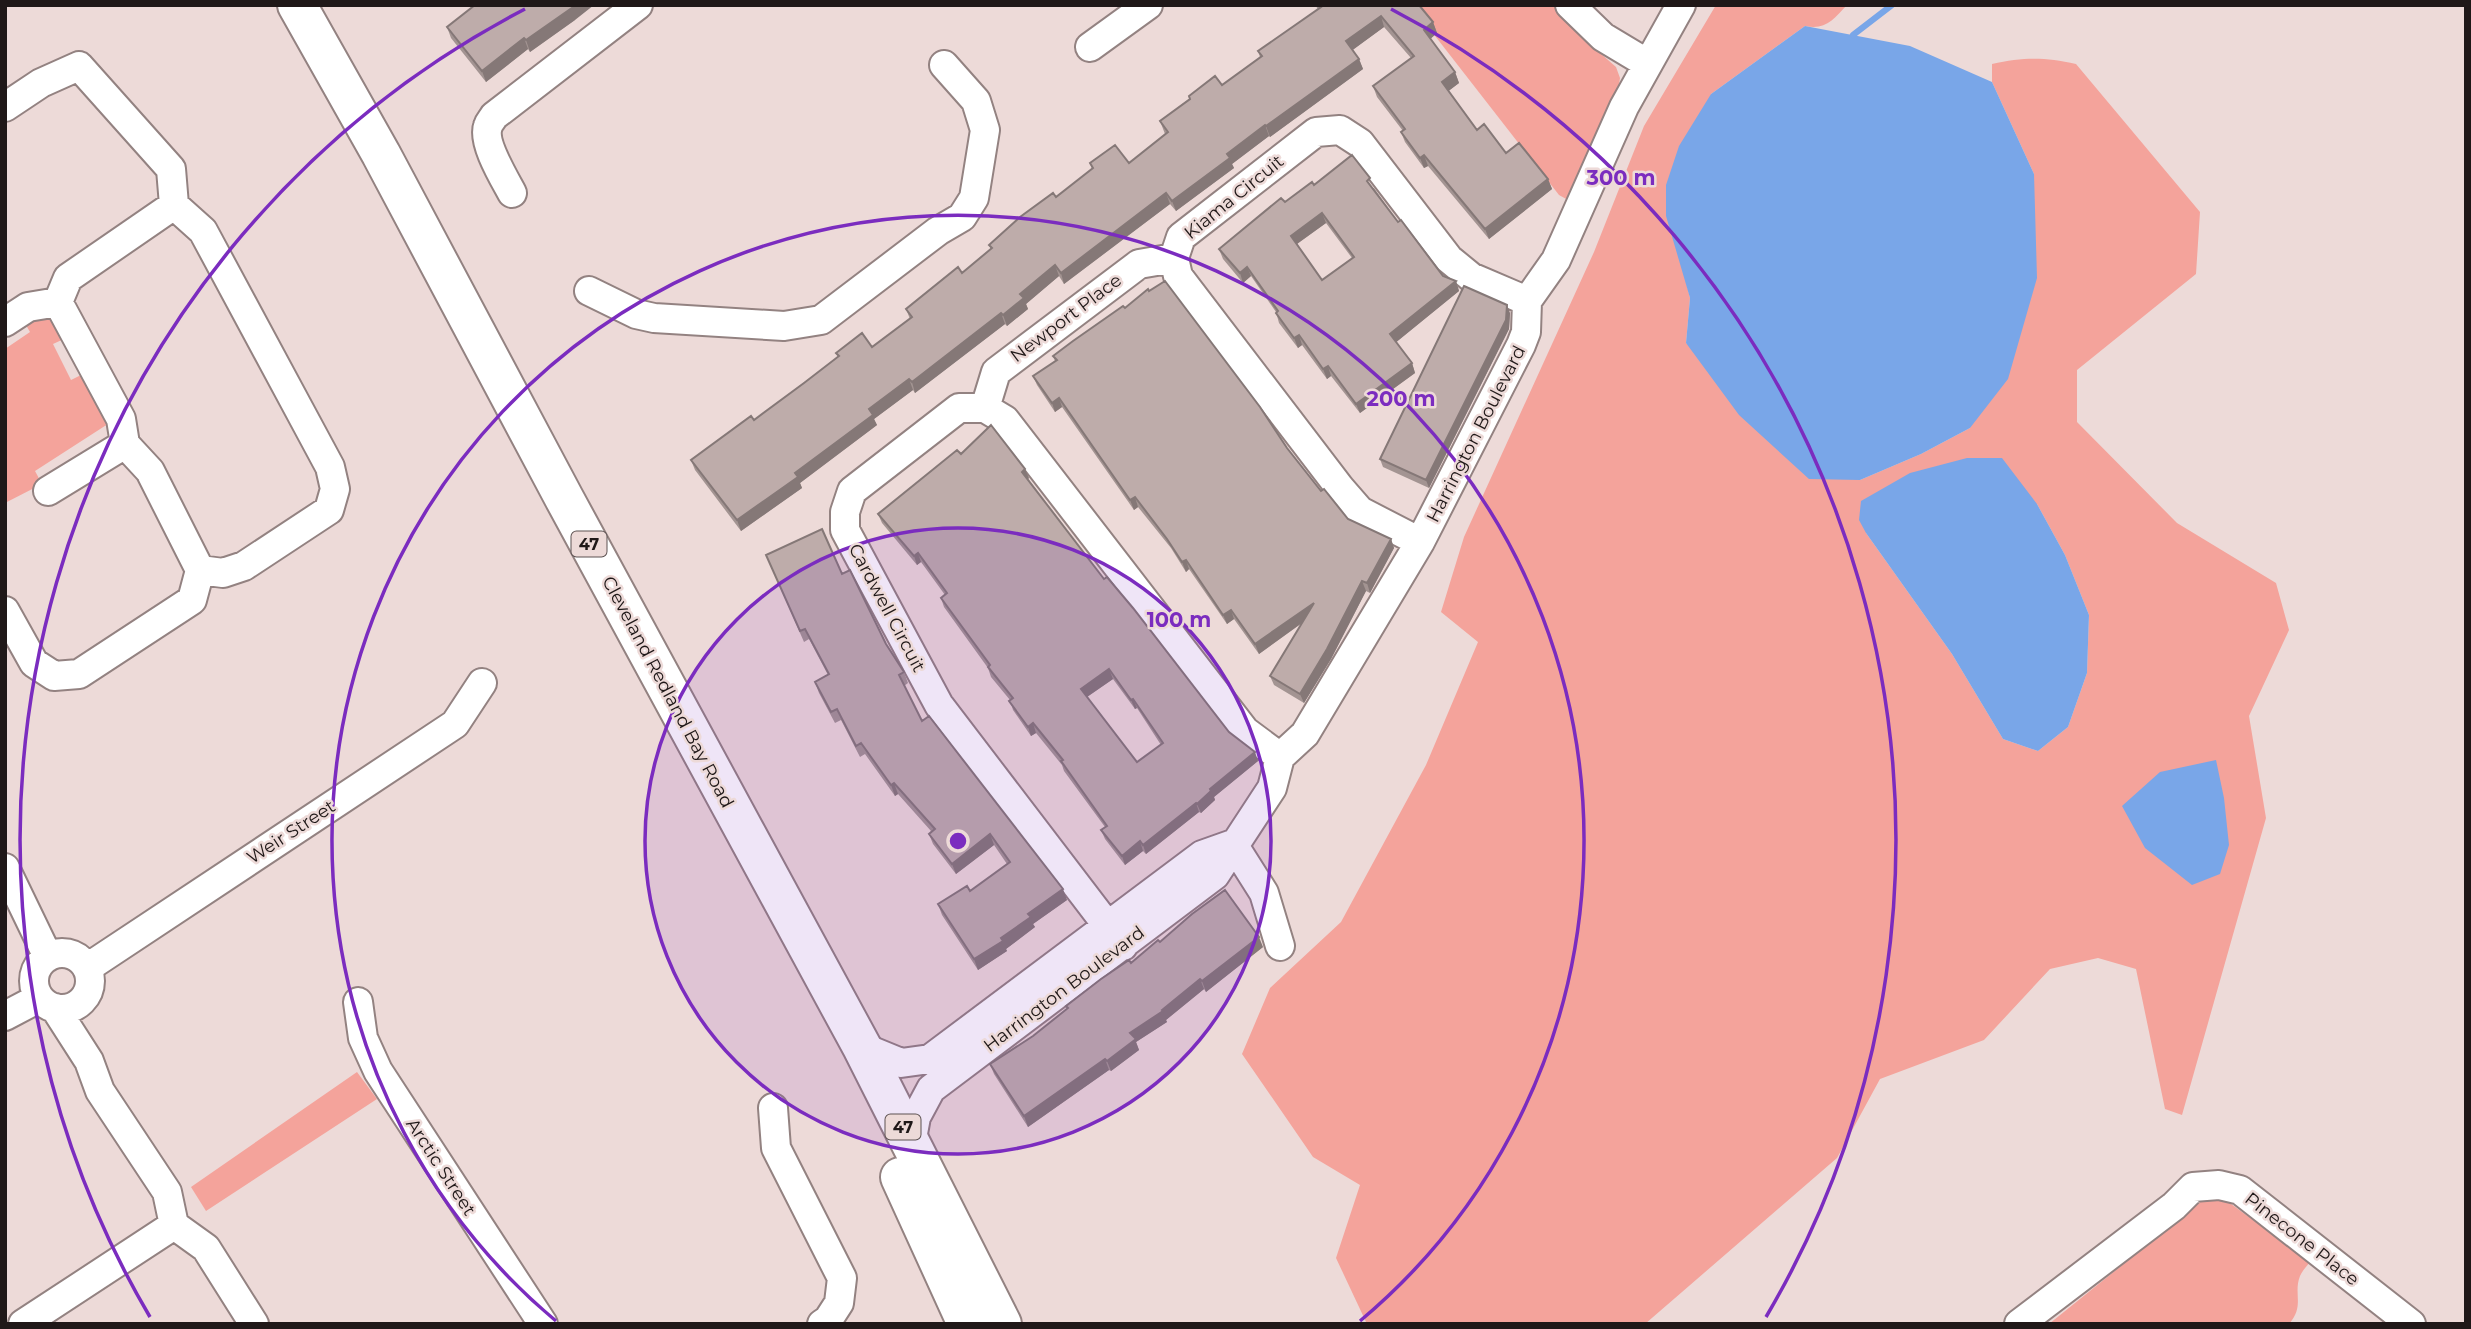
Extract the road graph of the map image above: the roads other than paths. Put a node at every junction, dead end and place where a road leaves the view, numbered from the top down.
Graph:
1 (297, 5) edge
2 (326, 5) edge
3 (638, 5) edge
4 (1148, 5) edge
5 (1570, 5) edge
6 (1681, 5) edge
7 (1090, 47) dead end
8 (1648, 64) junction
9 (944, 65) dead end
10 (5, 107) edge
11 (381, 154) junction
12 (512, 193) dead end
13 (174, 205) junction
14 (1174, 258) junction
15 (589, 292) dead end
16 (1527, 301) junction
17 (58, 302) junction
18 (5, 322) edge
19 (985, 408) junction
20 (125, 444) junction
21 (48, 491) dead end
22 (1420, 542) junction
23 (200, 570) junction
24 (5, 611) edge
25 (482, 683) dead end
26 (1280, 757) junction
27 (1233, 844) junction
28 (5, 868) edge
29 (799, 933) junction
30 (1115, 936) junction
31 (1280, 946) dead end
32 (48, 957) junction
33 (87, 981) junction
34 (358, 1002) dead end
35 (47, 1003) junction
36 (5, 1016) edge
37 (862, 1047) junction
38 (89, 1061) junction
39 (773, 1108) dead end
40 (911, 1144) junction
41 (174, 1225) junction
42 (23, 1324) edge
43 (254, 1324) edge
44 (543, 1324) edge
45 (822, 1324) edge
46 (967, 1324) edge
47 (1002, 1324) edge
48 (2019, 1324) edge
49 (2411, 1324) edge

1 - 11 highway, Cleveland Redland Bay Road / 47
2 - 11 highway, Cleveland Redland Bay Road / 47
3 - 12 street
4 - 7 street
5 - 8 street
6 - 8 street
8 - 16 street
9 - 15 street
10 - 13 street
11 - 29 highway, Cleveland Redland Bay Road / 47
13 - 17 street
13 - 23 street
14 - 16 street, Kiama Circuit
14 - 19 street, Newport Place
14 - 22 street, Kiama Circuit
16 - 22 street, Harrington Boulevard
17 - 18 street
17 - 20 street
19 - 26 street
19 - 30 street, Cardwell Circuit
20 - 21 street
20 - 23 street
22 - 26 street, Harrington Boulevard
23 - 24 street
25 - 33 street, Weir Street
26 - 27 street
27 - 30 street, Harrington Boulevard
27 - 31 street
28 - 32 street
29 - 37 highway, Cleveland Redland Bay Road / 47
29 - 46 highway, Cleveland Redland Bay Road / 47
30 - 37 street, Harrington Boulevard
30 - 40 street, Harrington Boulevard
32 - 33 street
32 - 35 street
33 - 35 street
33 - 38 street
34 - 44 street, Arctic Street
35 - 36 street
35 - 38 street
37 - 40 highway, Cleveland Redland Bay Road / 47
38 - 41 street
39 - 45 street
40 - 47 highway, Cleveland Redland Bay Road / 47
41 - 42 street
41 - 43 street
48 - 49 street, Pinecone Place

